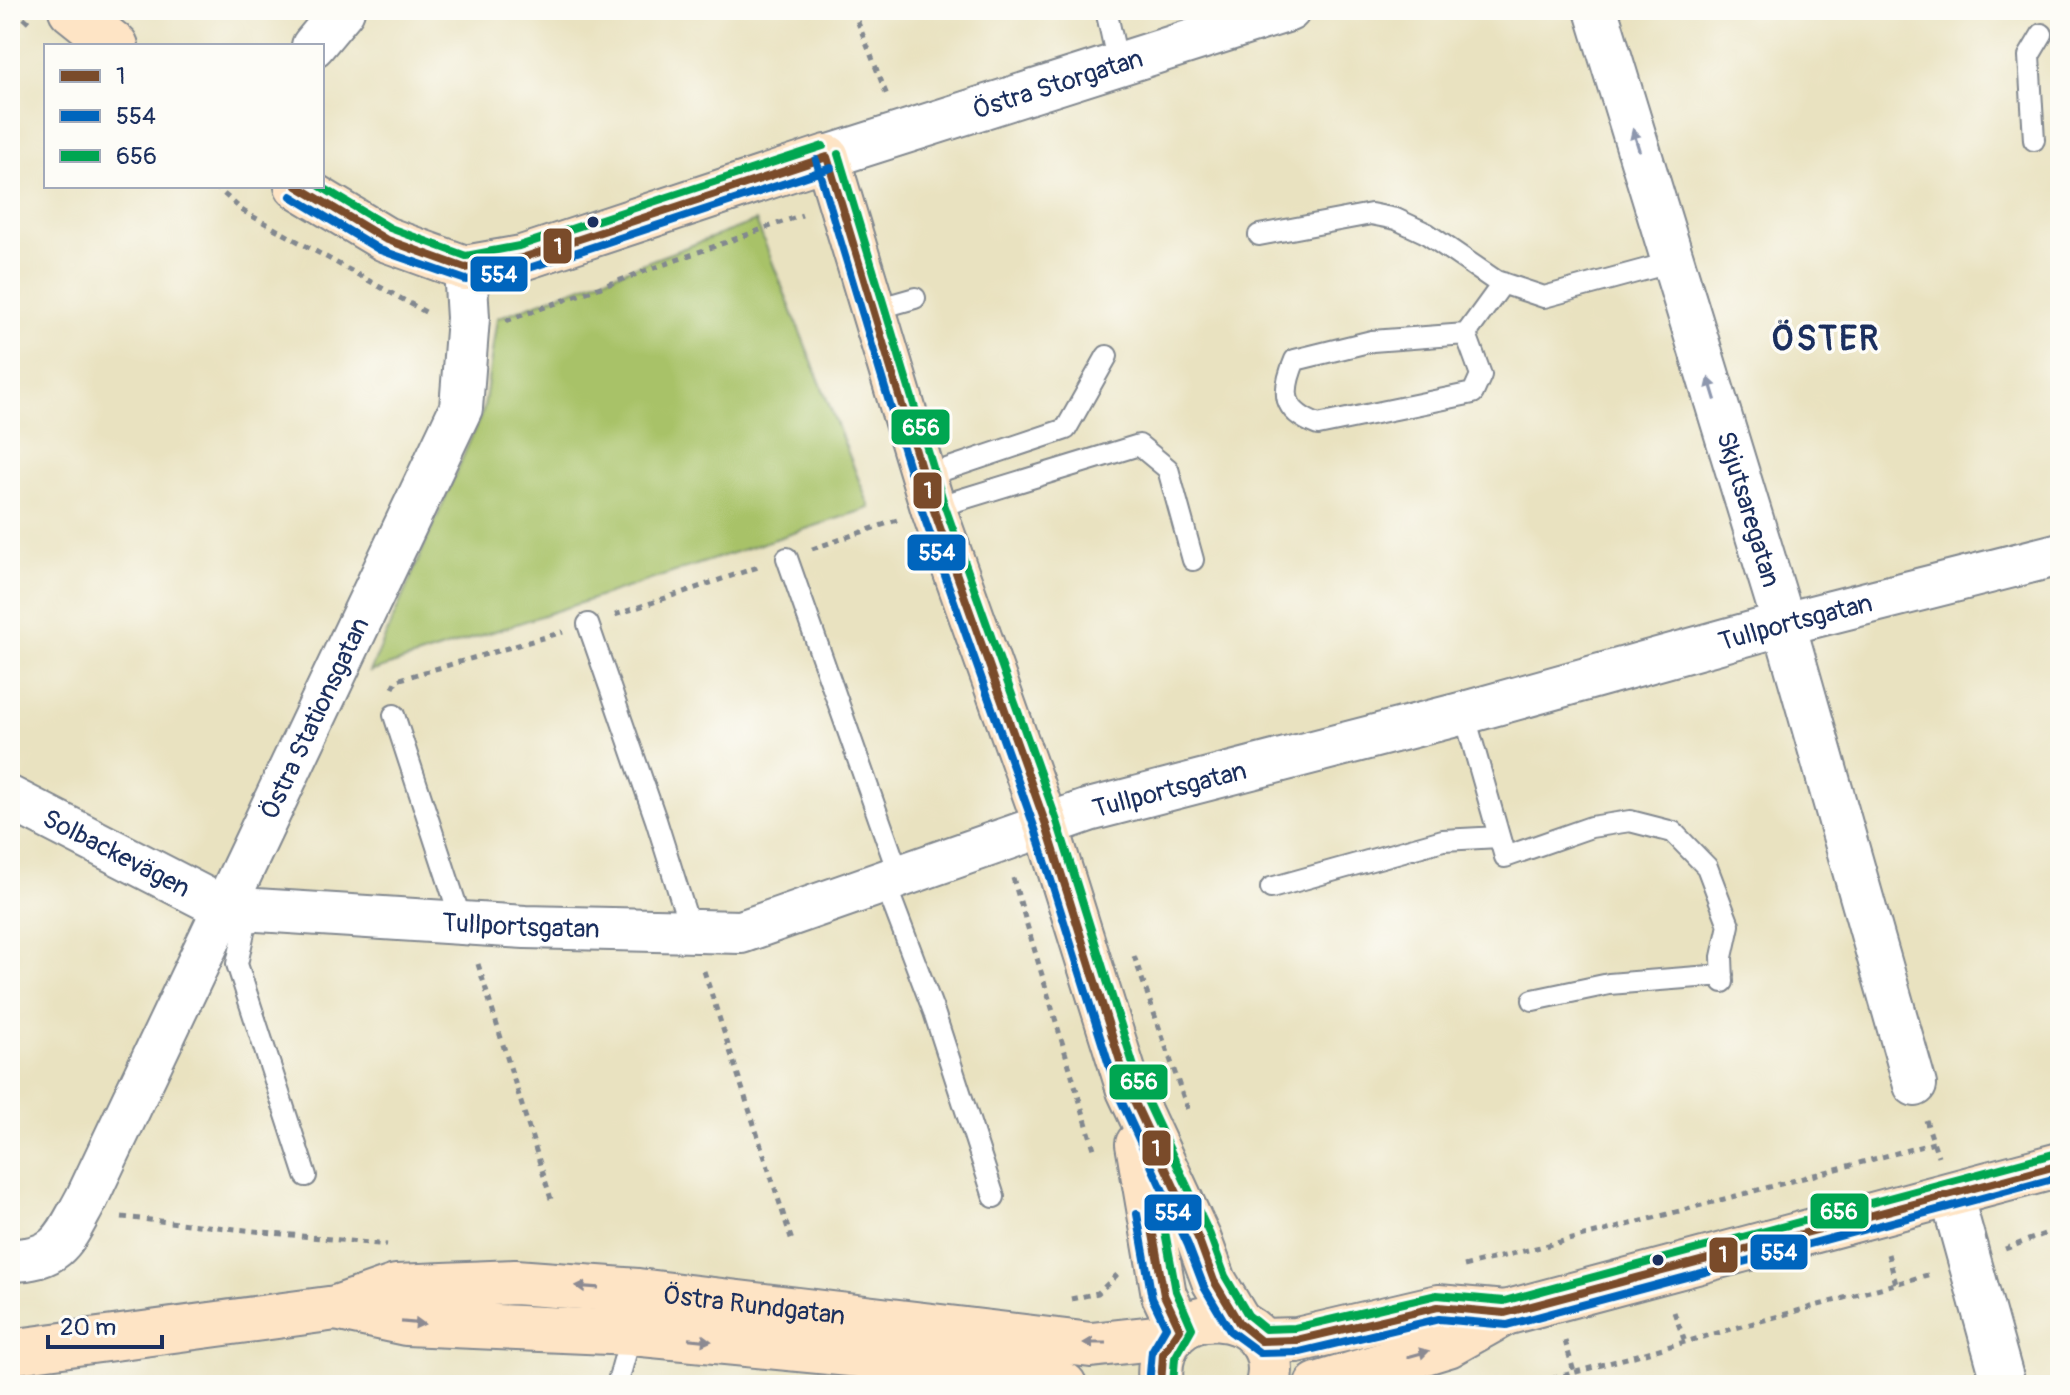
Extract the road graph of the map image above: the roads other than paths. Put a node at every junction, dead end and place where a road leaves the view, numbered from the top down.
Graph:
1 (71, 10) edge
2 (343, 10) edge
3 (1106, 10) edge
4 (1596, 10) edge
5 (1270, 13) edge
6 (2042, 34) dead end
7 (114, 44) edge
8 (315, 44) edge
9 (1118, 64) junction
10 (2034, 140) dead end
11 (827, 157) junction
12 (300, 188) edge
13 (1259, 235) dead end
14 (1673, 262) junction
15 (465, 268) junction
16 (1503, 283) junction
17 (915, 298) dead end
18 (873, 310) junction
19 (1466, 334) junction
20 (1107, 356) dead end
21 (919, 500) junction
22 (2060, 554) edge
23 (787, 558) road end
24 (1193, 560) dead end
25 (588, 624) road end
26 (1784, 624) junction
27 (1464, 713) junction
28 (394, 715) road end
29 (10, 798) edge
30 (1046, 825) junction
31 (1499, 837) junction
32 (893, 880) junction
33 (1271, 888) dead end
34 (236, 909) junction
35 (467, 923) junction
36 (696, 931) junction
37 (1533, 1000) dead end
38 (1915, 1085) road end
39 (1129, 1090) junction
40 (2060, 1165) edge
41 (306, 1176) dead end
42 (1951, 1194) junction
43 (994, 1197) dead end
44 (10, 1260) edge
45 (635, 1312) junction
46 (1505, 1313) junction
47 (1250, 1332) junction
48 (1176, 1333) junction
49 (10, 1352) edge
50 (617, 1385) edge
51 (1064, 1385) edge
52 (1161, 1385) edge
53 (1268, 1385) edge
54 (1317, 1385) edge
55 (2004, 1385) edge

1 - 7 main road
2 - 8 street
3 - 9 lane
14 -> 4 street, Skjutsaregatan
5 - 9 street, Östra Storgatan
6 - 10 lane
9 - 11 street, Östra Storgatan
11 - 15 main road
11 - 18 main road
12 - 15 main road
13 - 16 lane
14 - 16 lane
26 -> 14 street, Skjutsaregatan
15 - 34 street, Östra Stationsgatan
16 - 19 lane
17 - 18 lane
18 - 21 main road
19 - 19 lane
20 - 21 lane
21 - 24 lane
21 - 30 main road
22 - 26 street, Tullportsgatan
23 - 32 lane
25 - 36 lane
26 - 27 street, Tullportsgatan
26 - 38 street, Skjutsaregatan
27 - 30 street, Tullportsgatan
27 - 31 lane
28 - 35 lane
29 - 34 street, Solbackevägen
30 - 32 street, Tullportsgatan
30 - 39 main road
31 - 33 lane
31 - 37 lane
32 - 36 street, Tullportsgatan
32 - 43 lane
34 - 35 street, Tullportsgatan
34 - 41 lane
34 - 44 street, Östra Stationsgatan
35 - 36 street, Tullportsgatan
39 - 47 main road
39 - 48 main road
40 - 42 main road
42 - 46 main road
42 - 55 street
48 -> 45 main road, Östra Rundgatan
45 - 49 main road, Östra Rundgatan
45 - 50 lane
45 -> 51 main road, Östra Rundgatan
46 - 47 main road, Östra Rundgatan
54 -> 46 main road
47 - 48 main road, Östra Rundgatan
47 - 53 main road
48 - 52 main road

